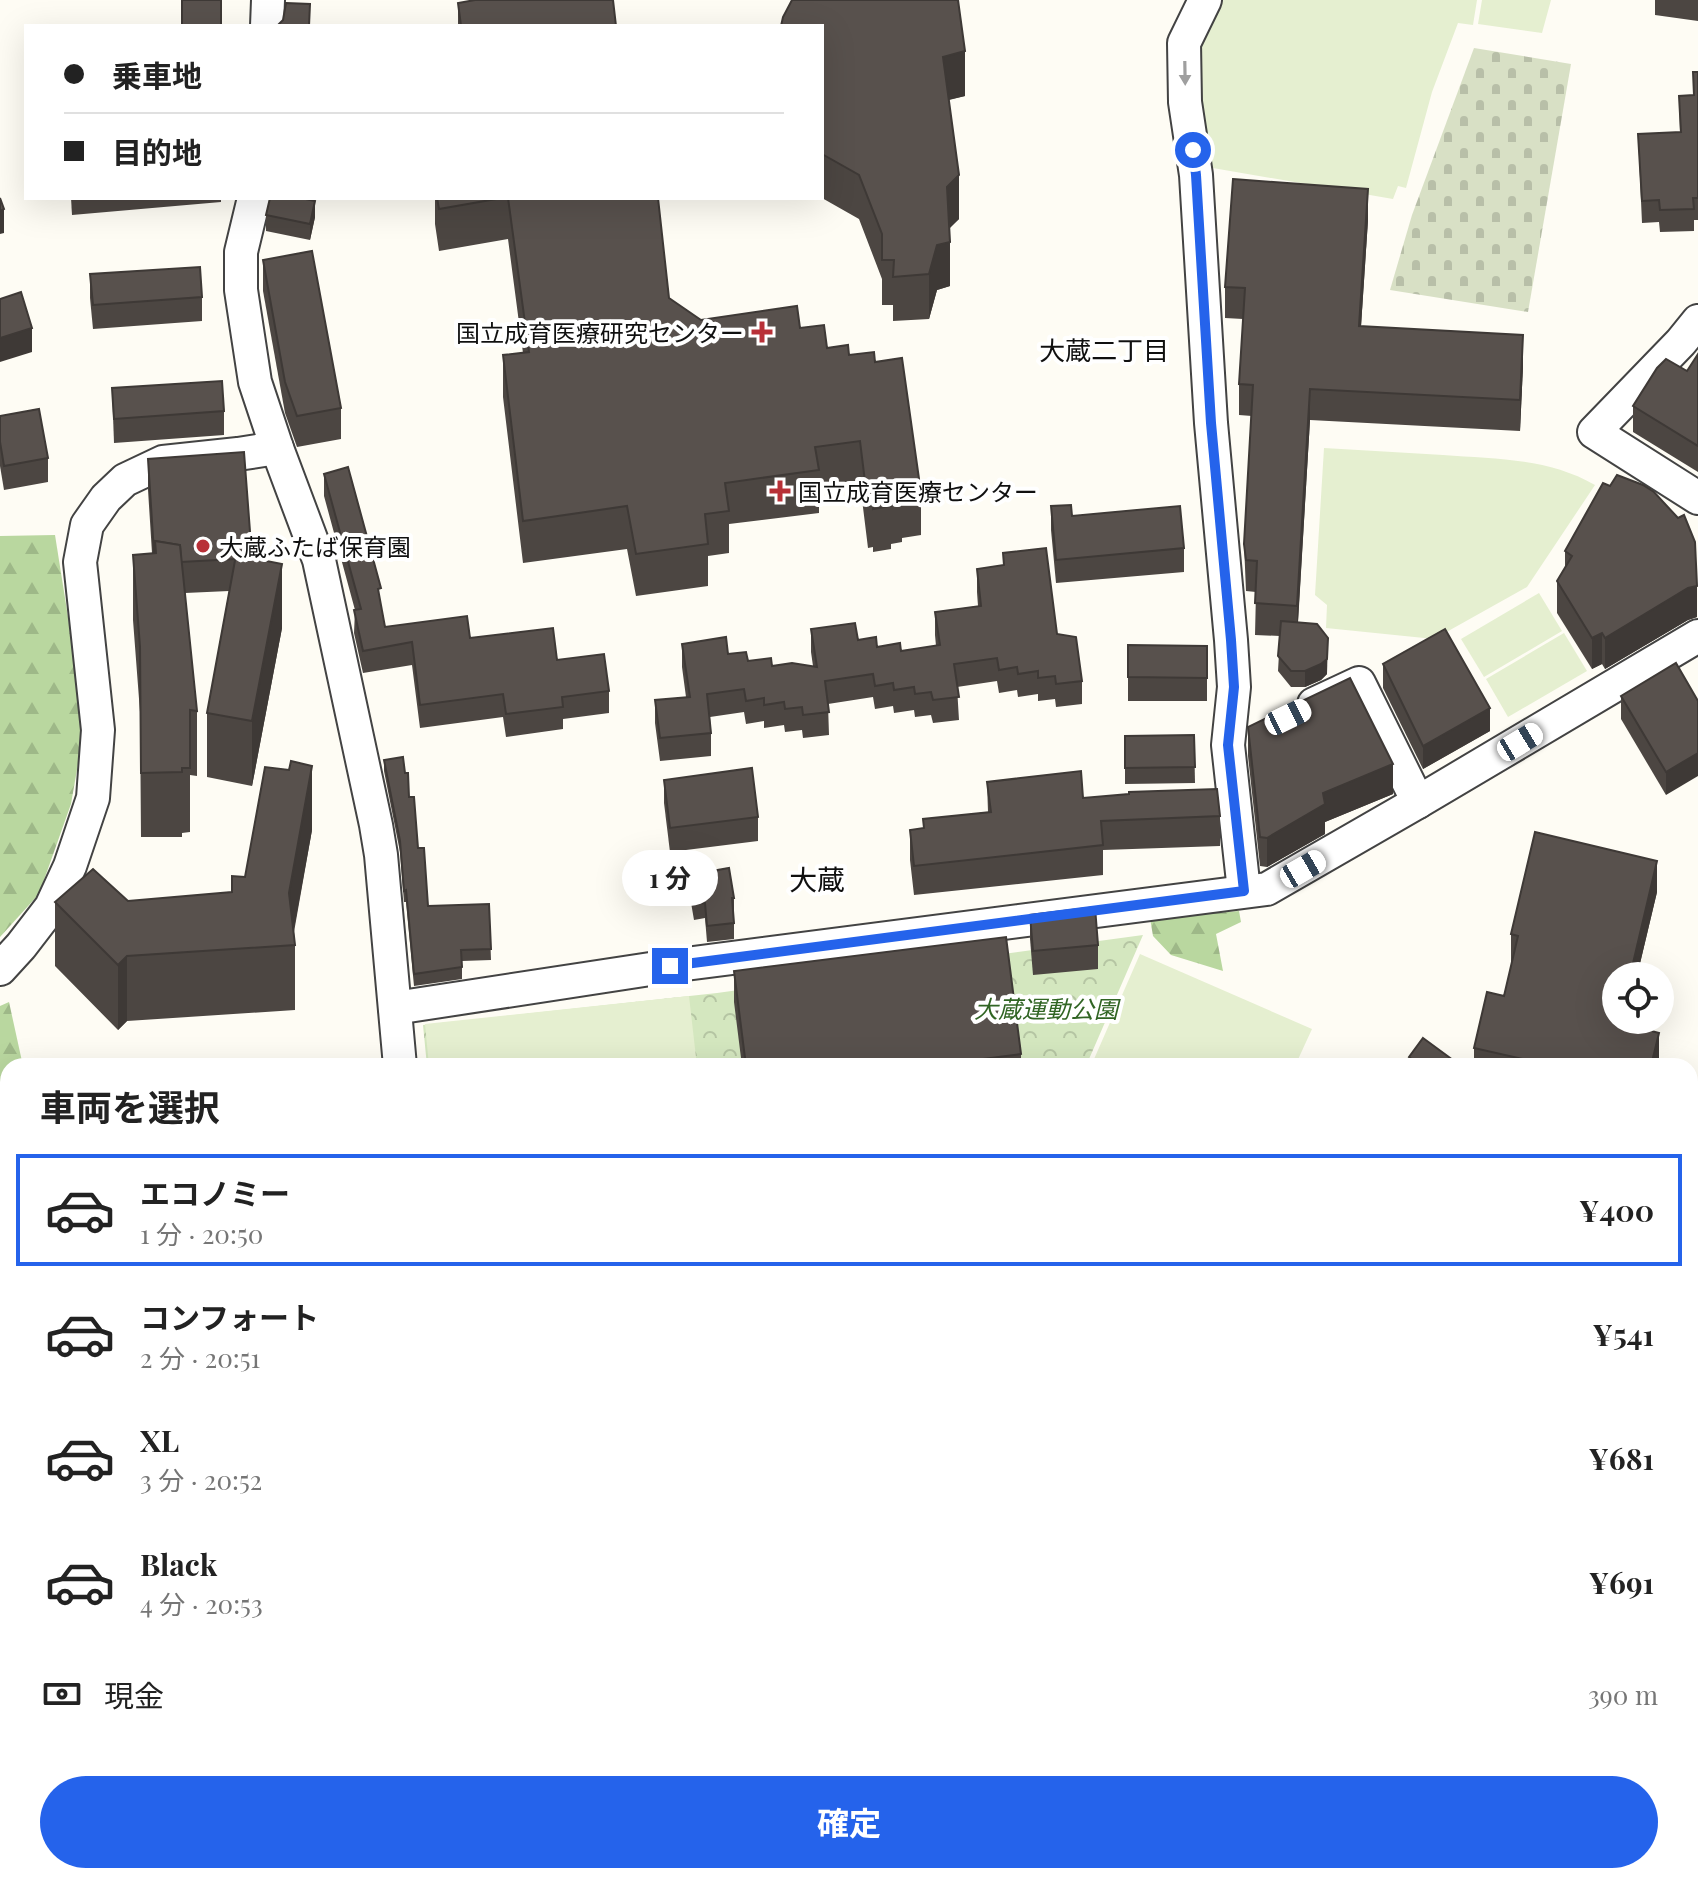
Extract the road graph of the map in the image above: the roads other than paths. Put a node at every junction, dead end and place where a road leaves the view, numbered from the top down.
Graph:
1 (268, 0) edge
2 (1205, 0) edge
3 (267, 24) edge
4 (254, 200) edge
5 (1698, 321) edge
6 (277, 448) junction
7 (1698, 498) edge
8 (1698, 636) edge
9 (1294, 714) edge
10 (1418, 802) junction
11 (1244, 891) junction
12 (0, 969) edge
13 (395, 1008) junction
14 (399, 1058) edge

1 - 3 street
2 -> 11 street
4 - 6 street
5 - 7 street
6 - 12 street
6 - 13 street
8 - 10 street
9 - 10 street
10 - 11 street
11 - 13 street
13 - 14 street

